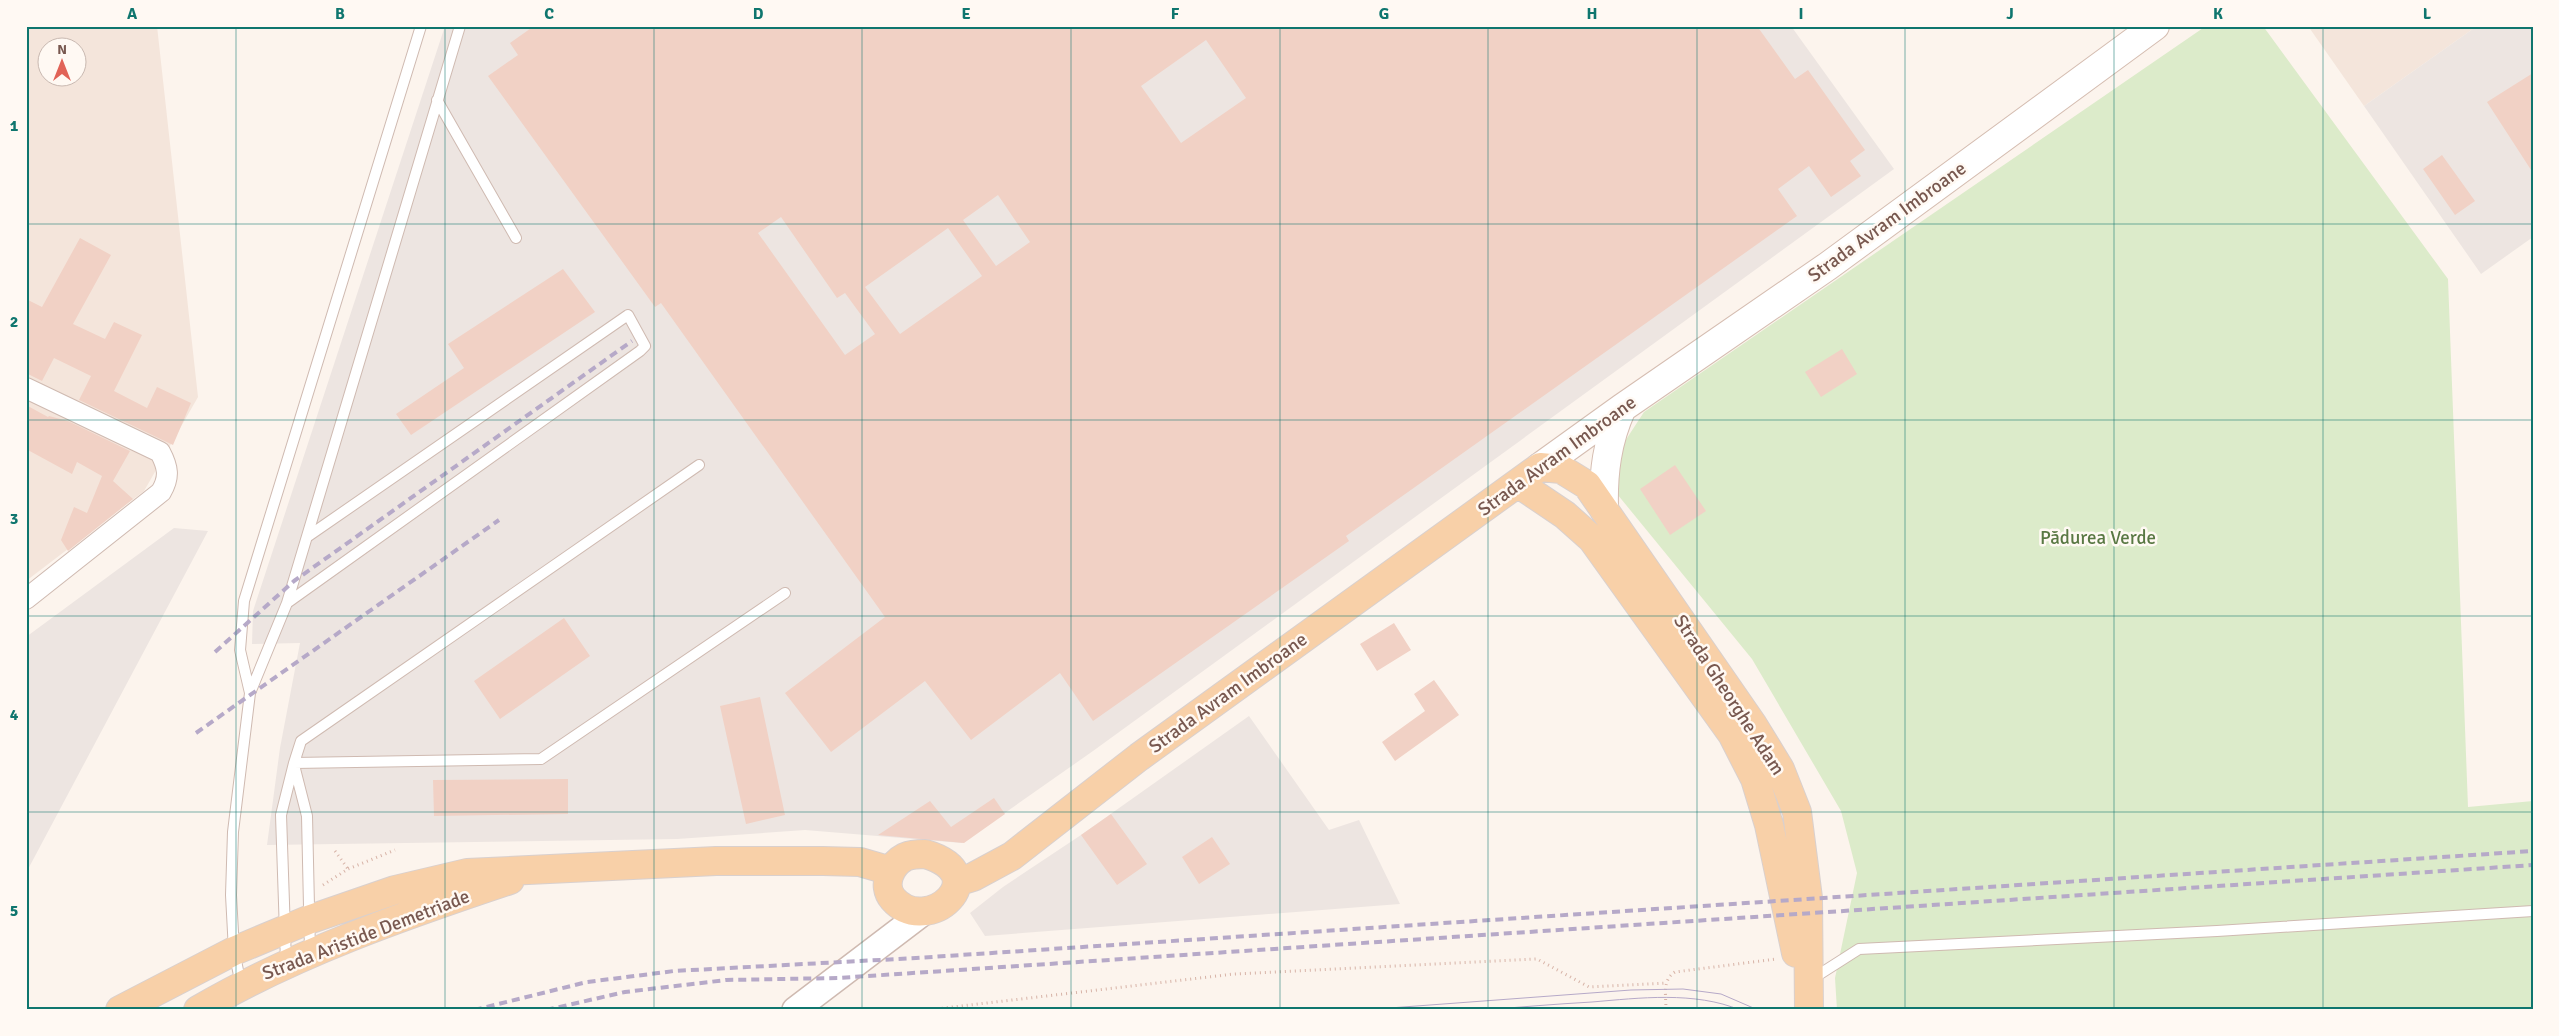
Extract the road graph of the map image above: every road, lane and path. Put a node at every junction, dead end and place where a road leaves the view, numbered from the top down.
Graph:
1 (421, 26) edge
2 (460, 26) edge
3 (2155, 26) edge
4 (437, 100) junction
5 (516, 238) dead end
6 (26, 388) edge
7 (1622, 408) junction
8 (699, 465) dead end
9 (1540, 467) junction
10 (1519, 484) junction
11 (1604, 509) junction
12 (307, 537) junction
13 (785, 593) dead end
14 (26, 599) edge
15 (287, 603) junction
16 (250, 693) junction
17 (294, 763) junction
18 (335, 851) dead end
19 (348, 869) dead end
20 (540, 870) junction
21 (891, 871) junction
22 (956, 882) junction
23 (894, 901) junction
24 (924, 911) junction
25 (2533, 911) edge
26 (296, 925) junction
27 (882, 942) junction
28 (234, 951) junction
29 (1797, 957) junction
30 (298, 958) junction
31 (1809, 981) junction
32 (1666, 983) junction
33 (241, 985) junction
34 (120, 1010) edge
35 (198, 1010) edge
36 (795, 1010) edge
37 (927, 1010) edge
38 (1666, 1010) edge
39 (1808, 1010) edge

1 - 16 lane
2 - 4 lane
3 - 7 main road, Strada Avram Imbroane
4 - 5 lane
4 - 12 lane
6 - 14 street
7 - 9 main road, Strada Avram Imbroane
7 - 11 main road
8 - 17 lane
9 - 10 main road, Strada Avram Imbroane
9 - 11 main road, Strada Gheorghe Adam
10 - 22 main road, Strada Avram Imbroane
10 - 29 main road, Strada Gheorghe Adam
11 - 31 main road, Strada Gheorghe Adam
12 - 15 lane
12 - 15 lane
13 - 17 lane
15 - 16 lane
16 - 28 lane
17 - 26 lane
17 - 26 lane
18 - 19 path
20 - 21 main road, Strada Aristide Demetriade
20 - 26 main road, Strada Aristide Demetriade
20 - 30 main road, Strada Aristide Demetriade
21 - 22 main road
21 - 23 main road
22 - 24 main road
23 - 24 main road
23 - 27 street
24 - 27 street
25 - 31 lane
26 - 28 main road, Strada Aristide Demetriade
26 - 30 lane
26 - 30 lane
27 - 36 street
28 - 33 lane
28 - 34 main road, Strada Aristide Demetriade
29 - 32 path
29 - 39 main road, Strada Gheorghe Adam
30 - 33 main road, Strada Aristide Demetriade
31 - 39 main road, Strada Gheorghe Adam
32 - 37 path
32 - 38 path
33 - 35 main road, Strada Aristide Demetriade

